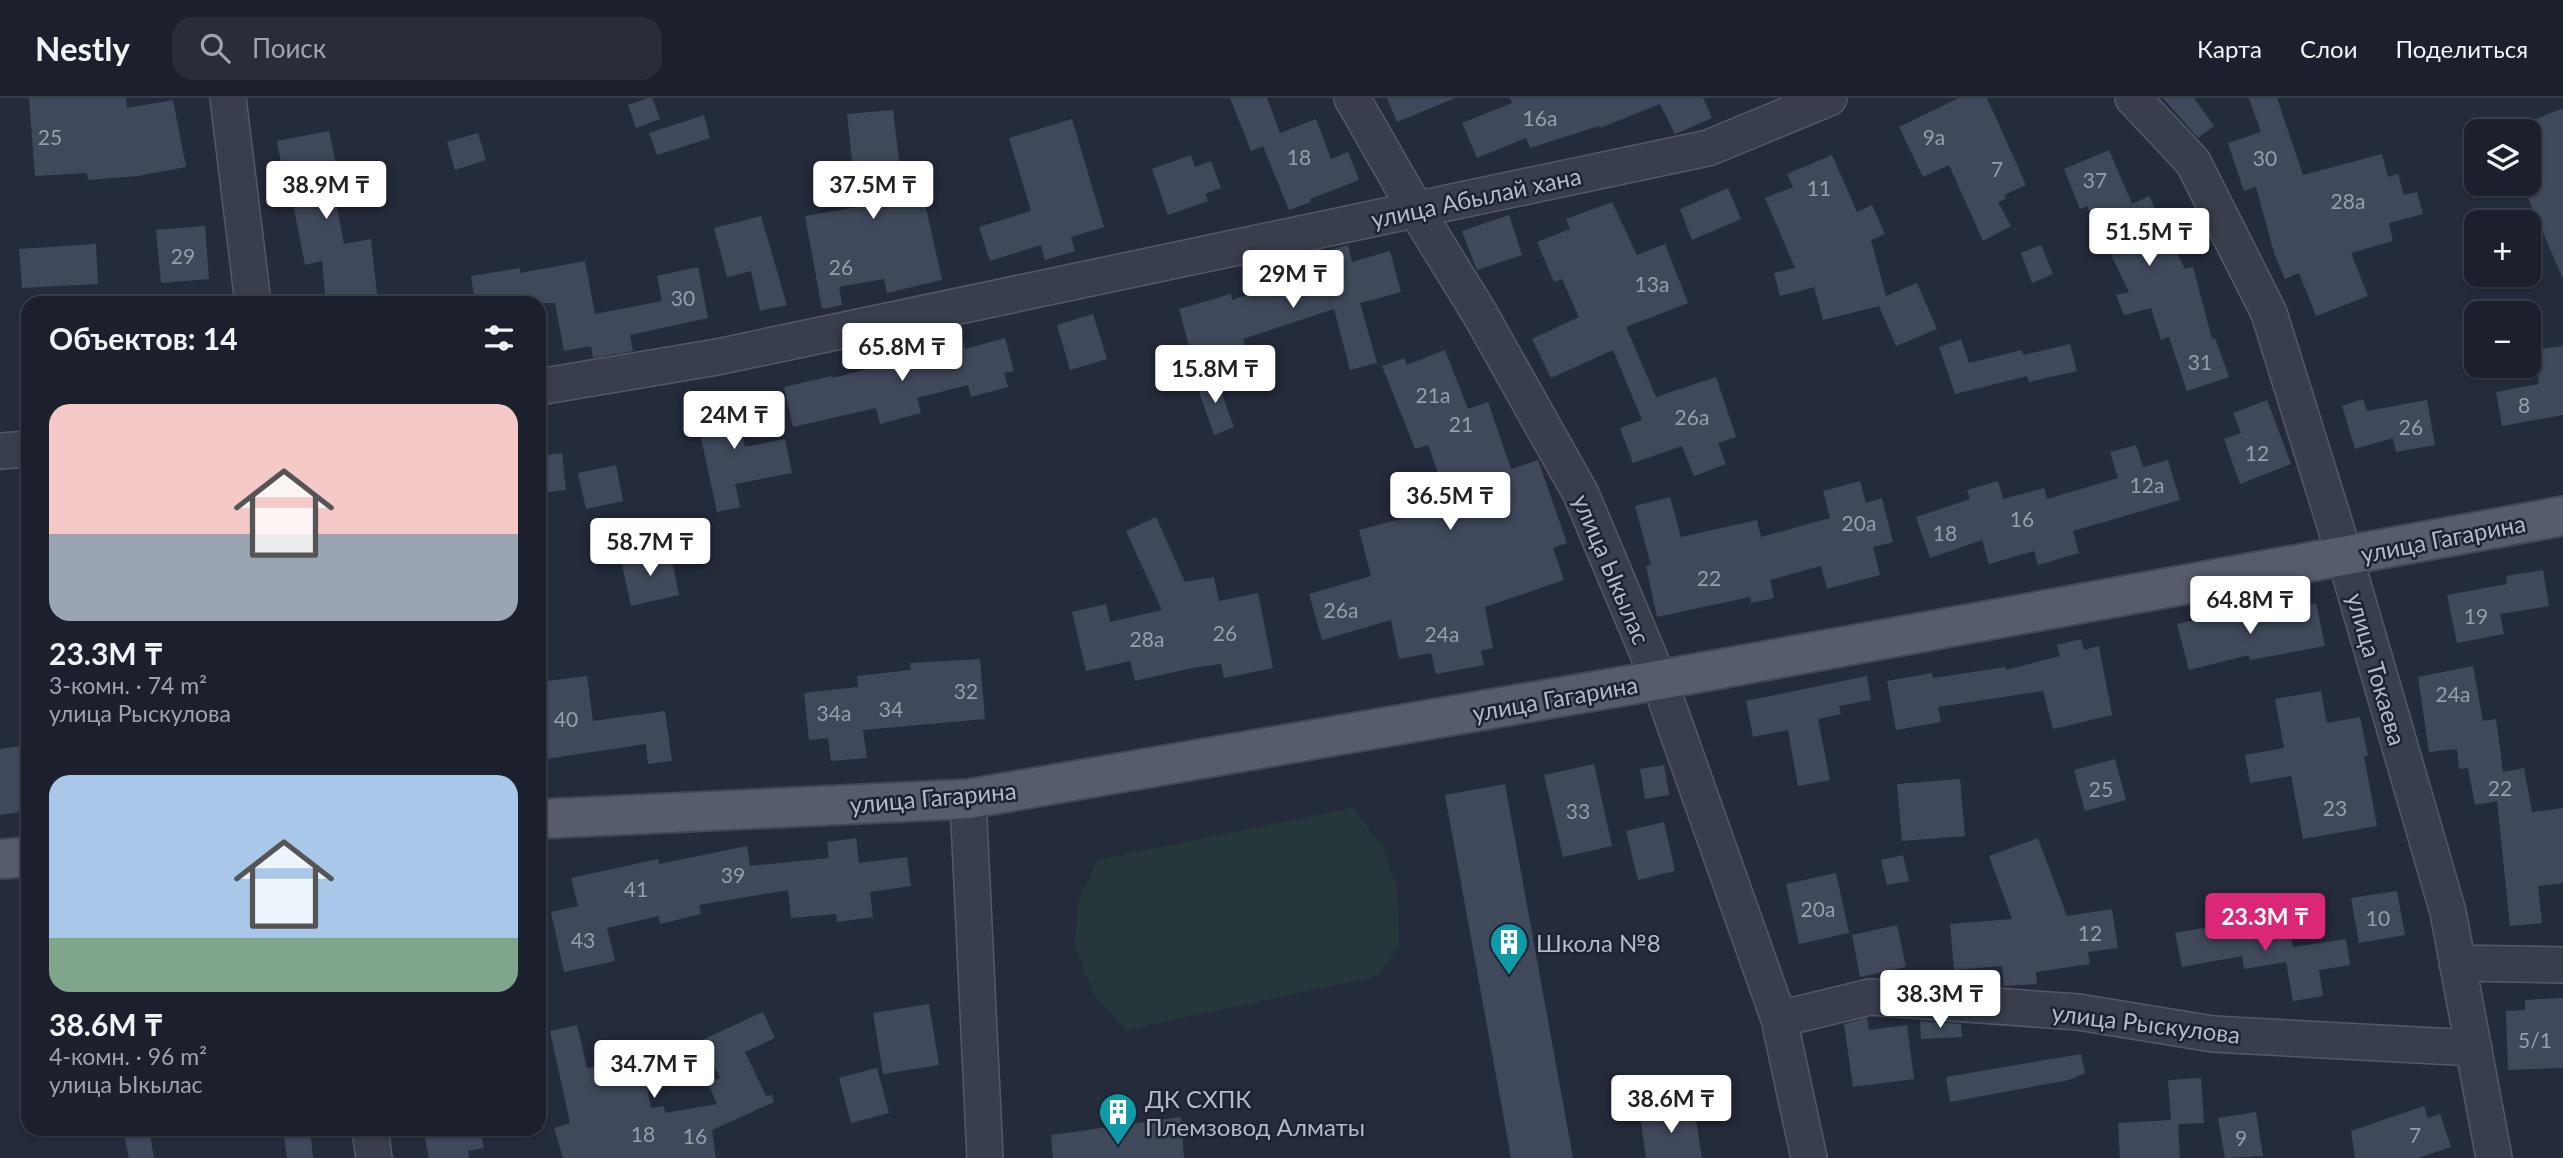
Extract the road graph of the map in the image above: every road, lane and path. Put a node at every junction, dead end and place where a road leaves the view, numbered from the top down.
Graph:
1 (229, 98) edge
2 (1352, 98) edge
3 (1829, 98) edge
4 (2133, 98) edge
5 (1416, 210) junction
6 (252, 296) edge
7 (546, 386) edge
8 (21, 450) edge
9 (0, 451) edge
10 (2563, 516) edge
11 (2345, 557) junction
12 (1659, 680) junction
13 (968, 799) junction
14 (546, 819) edge
15 (21, 858) edge
16 (0, 859) edge
17 (2457, 963) junction
18 (2563, 965) edge
19 (1779, 1019) junction
20 (2474, 1048) junction
21 (371, 1136) edge
22 (374, 1158) edge
23 (985, 1158) edge
24 (1809, 1158) edge
25 (2494, 1158) edge

1 - 6 street
2 - 5 street, улица Ыкылас
3 - 5 street, улица Абылай хана
4 - 11 street, улица Токаева
5 - 7 street, улица Абылай хана
5 - 12 street, улица Ыкылас
8 - 9 street
10 - 11 main road, улица Гагарина
11 - 12 main road, улица Гагарина
11 - 17 street, улица Токаева
12 - 13 main road, улица Гагарина
12 - 19 street, улица Ыкылас
13 - 14 main road, улица Гагарина
13 - 23 street
15 - 16 main road
17 - 18 street
17 - 20 street, улица Токаева
19 - 20 street, улица Рыскулова
19 - 24 street, улица Ыкылас
20 - 25 street, улица Токаева
21 - 22 street

